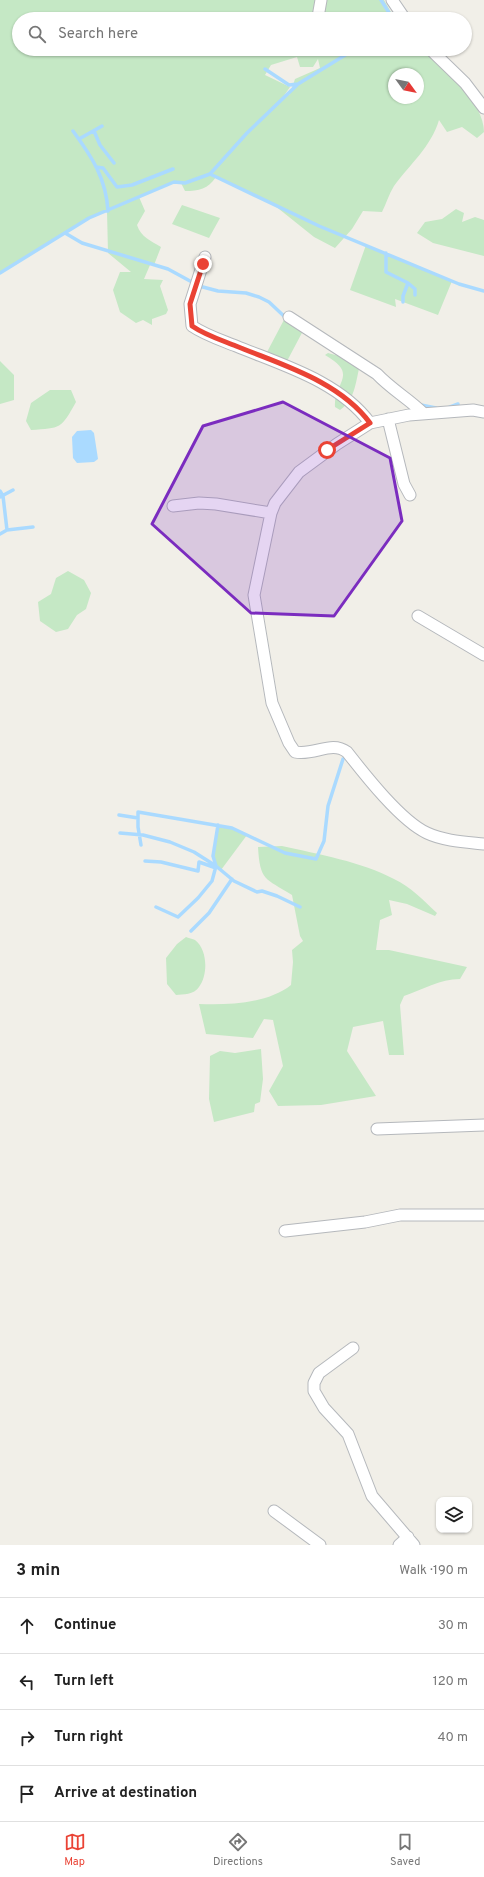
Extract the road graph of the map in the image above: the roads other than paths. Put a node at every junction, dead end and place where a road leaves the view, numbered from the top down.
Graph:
1 (321, 0) edge
2 (392, 0) edge
3 (319, 12) edge
4 (400, 12) edge
5 (437, 56) edge
6 (484, 108) edge
7 (205, 257) dead end
8 (289, 317) dead end
9 (484, 412) edge
10 (423, 413) junction
11 (388, 419) junction
12 (370, 423) junction
13 (410, 495) dead end
14 (173, 506) dead end
15 (271, 513) junction
16 (418, 616) dead end
17 (484, 655) edge
18 (484, 844) edge
19 (484, 1126) edge
20 (377, 1129) dead end
21 (484, 1216) edge
22 (285, 1231) dead end
23 (353, 1348) dead end
24 (274, 1511) dead end
25 (411, 1541) edge
26 (320, 1545) edge
27 (399, 1545) edge

1 - 3 street
2 - 4 street
5 - 6 street
7 - 12 street
8 - 10 street
9 - 10 street
10 - 11 street
11 - 12 street
11 - 13 street
12 - 15 street
14 - 15 street
15 - 18 street
16 - 17 street
19 - 20 street
21 - 22 street
23 - 25 street
24 - 26 street
25 - 27 street

